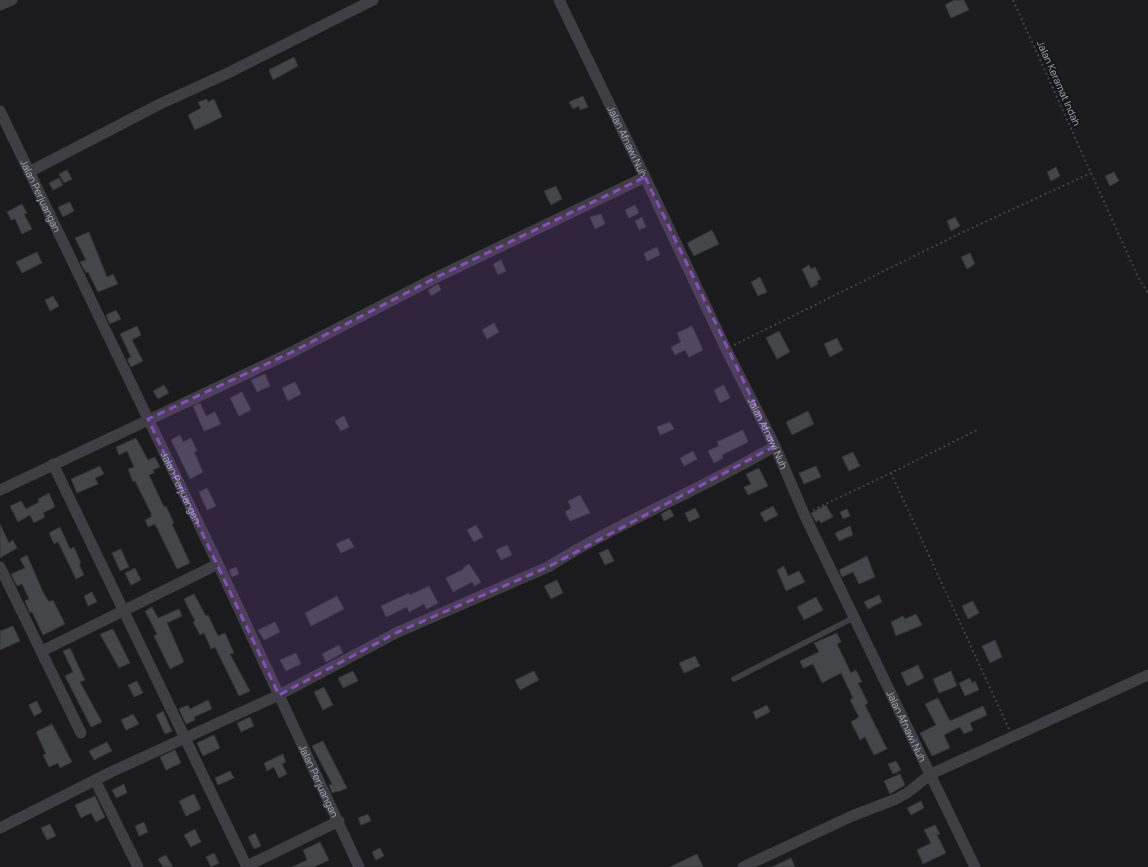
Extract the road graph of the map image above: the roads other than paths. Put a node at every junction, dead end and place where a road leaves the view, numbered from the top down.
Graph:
1 (12, 0) edge
2 (373, 0) edge
3 (559, 0) edge
4 (0, 6) edge
5 (0, 110) edge
6 (29, 172) junction
7 (645, 177) junction
8 (148, 419) junction
9 (775, 446) junction
10 (53, 464) junction
11 (0, 490) edge
12 (218, 564) junction
13 (0, 567) edge
14 (123, 610) junction
15 (855, 617) junction
16 (42, 651) junction
17 (1148, 676) edge
18 (734, 679) dead end
19 (279, 695) junction
20 (82, 733) dead end
21 (185, 738) junction
22 (931, 774) junction
23 (95, 780) junction
24 (339, 821) junction
25 (0, 828) edge
26 (138, 867) edge
27 (248, 867) edge
28 (360, 867) edge
29 (743, 867) edge
30 (975, 867) edge

1 - 4 street
2 - 6 street
3 - 7 street, Jalan Afnawi Nuh
5 - 6 street, Jalan Perjuangan
6 - 8 street, Jalan Perjuangan
7 - 8 street
7 - 9 street, Jalan Afnawi Nuh
8 - 10 street
8 - 12 street, Jalan Perjuangan
9 - 15 street, Jalan Afnawi Nuh
9 - 19 street
10 - 11 street
10 - 14 street
12 - 14 street
12 - 19 street, Jalan Perjuangan
13 - 16 street
14 - 16 street
14 - 21 street
15 - 18 lane
15 - 22 street, Jalan Afnawi Nuh
16 - 20 street
17 - 22 street
19 - 21 street
19 - 24 street, Jalan Perjuangan
21 - 23 street
21 - 27 street
22 - 29 street
22 - 30 street, Jalan Afnawi Nuh
23 - 25 street
23 - 26 street
24 - 27 street
24 - 28 street, Jalan Perjuangan

